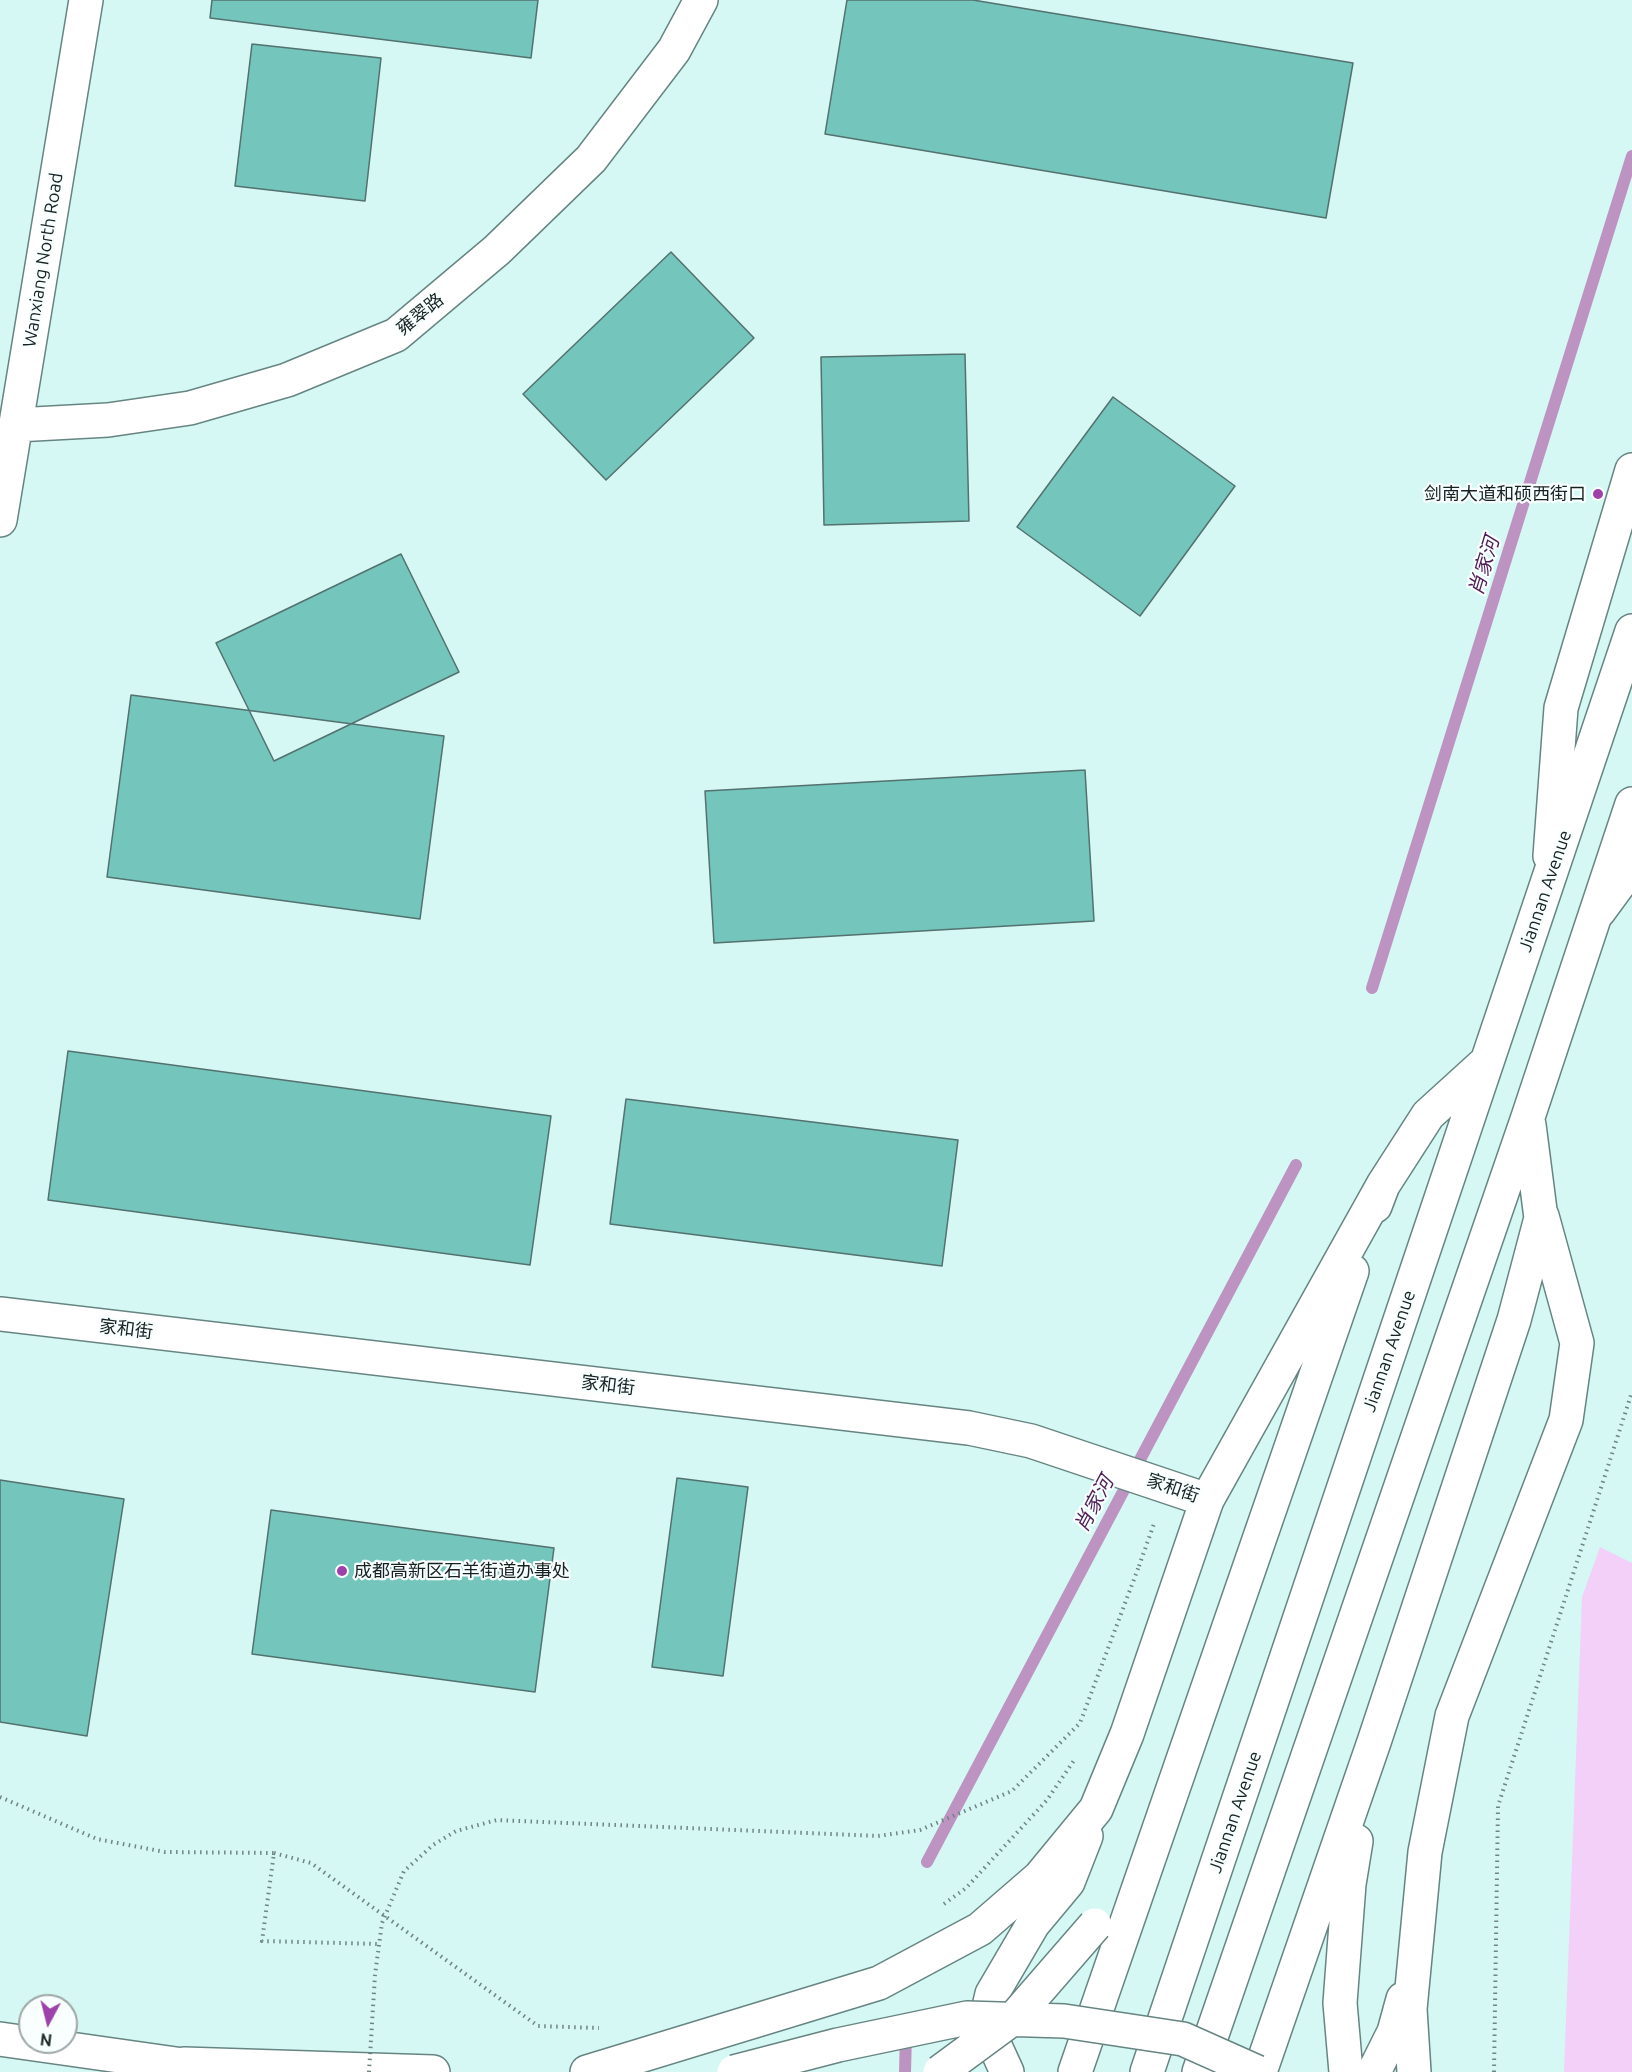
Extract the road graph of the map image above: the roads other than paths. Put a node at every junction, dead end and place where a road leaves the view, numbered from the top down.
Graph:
1 (86, 0) edge
2 (701, 0) edge
3 (16, 425) junction
4 (1632, 470) edge
5 (1, 505) edge
6 (1632, 631) edge
7 (1632, 804) edge
8 (1632, 866) edge
9 (1548, 886) junction
10 (1594, 917) junction
11 (1486, 1063) junction
12 (1528, 1117) junction
13 (1383, 1185) junction
14 (1539, 1206) junction
15 (0, 1314) edge
16 (1207, 1500) junction
17 (1374, 1742) junction
18 (1096, 1809) junction
19 (1149, 1862) junction
20 (1416, 1948) junction
21 (0, 2039) edge
22 (1262, 2063) edge
23 (184, 2064) junction
24 (223, 2072) edge
25 (433, 2072) edge
26 (586, 2072) edge
27 (734, 2072) edge
28 (940, 2072) edge
29 (1007, 2072) edge
30 (1075, 2072) edge
31 (1147, 2072) edge
32 (1200, 2072) edge
33 (1346, 2072) edge
34 (1374, 2072) edge
35 (1414, 2072) edge

1 - 3 main road, Wanxiang North Road
2 - 3 main road, 雍翠路
3 - 5 main road, Wanxiang North Road
4 - 9 main road
6 - 9 main road, Jiannan Avenue
7 - 10 main road
8 - 10 main road
9 - 11 main road, Jiannan Avenue
10 - 12 main road
11 - 13 main road
11 - 31 main road, Jiannan Avenue
12 - 14 main road
12 - 32 main road
13 - 16 main road
13 - 19 main road
14 - 17 main road
14 - 20 main road
15 - 16 main road, 家和街
16 - 18 main road
17 - 22 main road
17 - 33 main road
18 - 26 main road
18 - 29 main road
19 - 28 main road, bridge
19 - 30 main road
20 - 34 main road
20 - 35 main road
21 - 23 main road
22 - 27 main road, bridge
23 - 24 main road
23 - 25 main road

